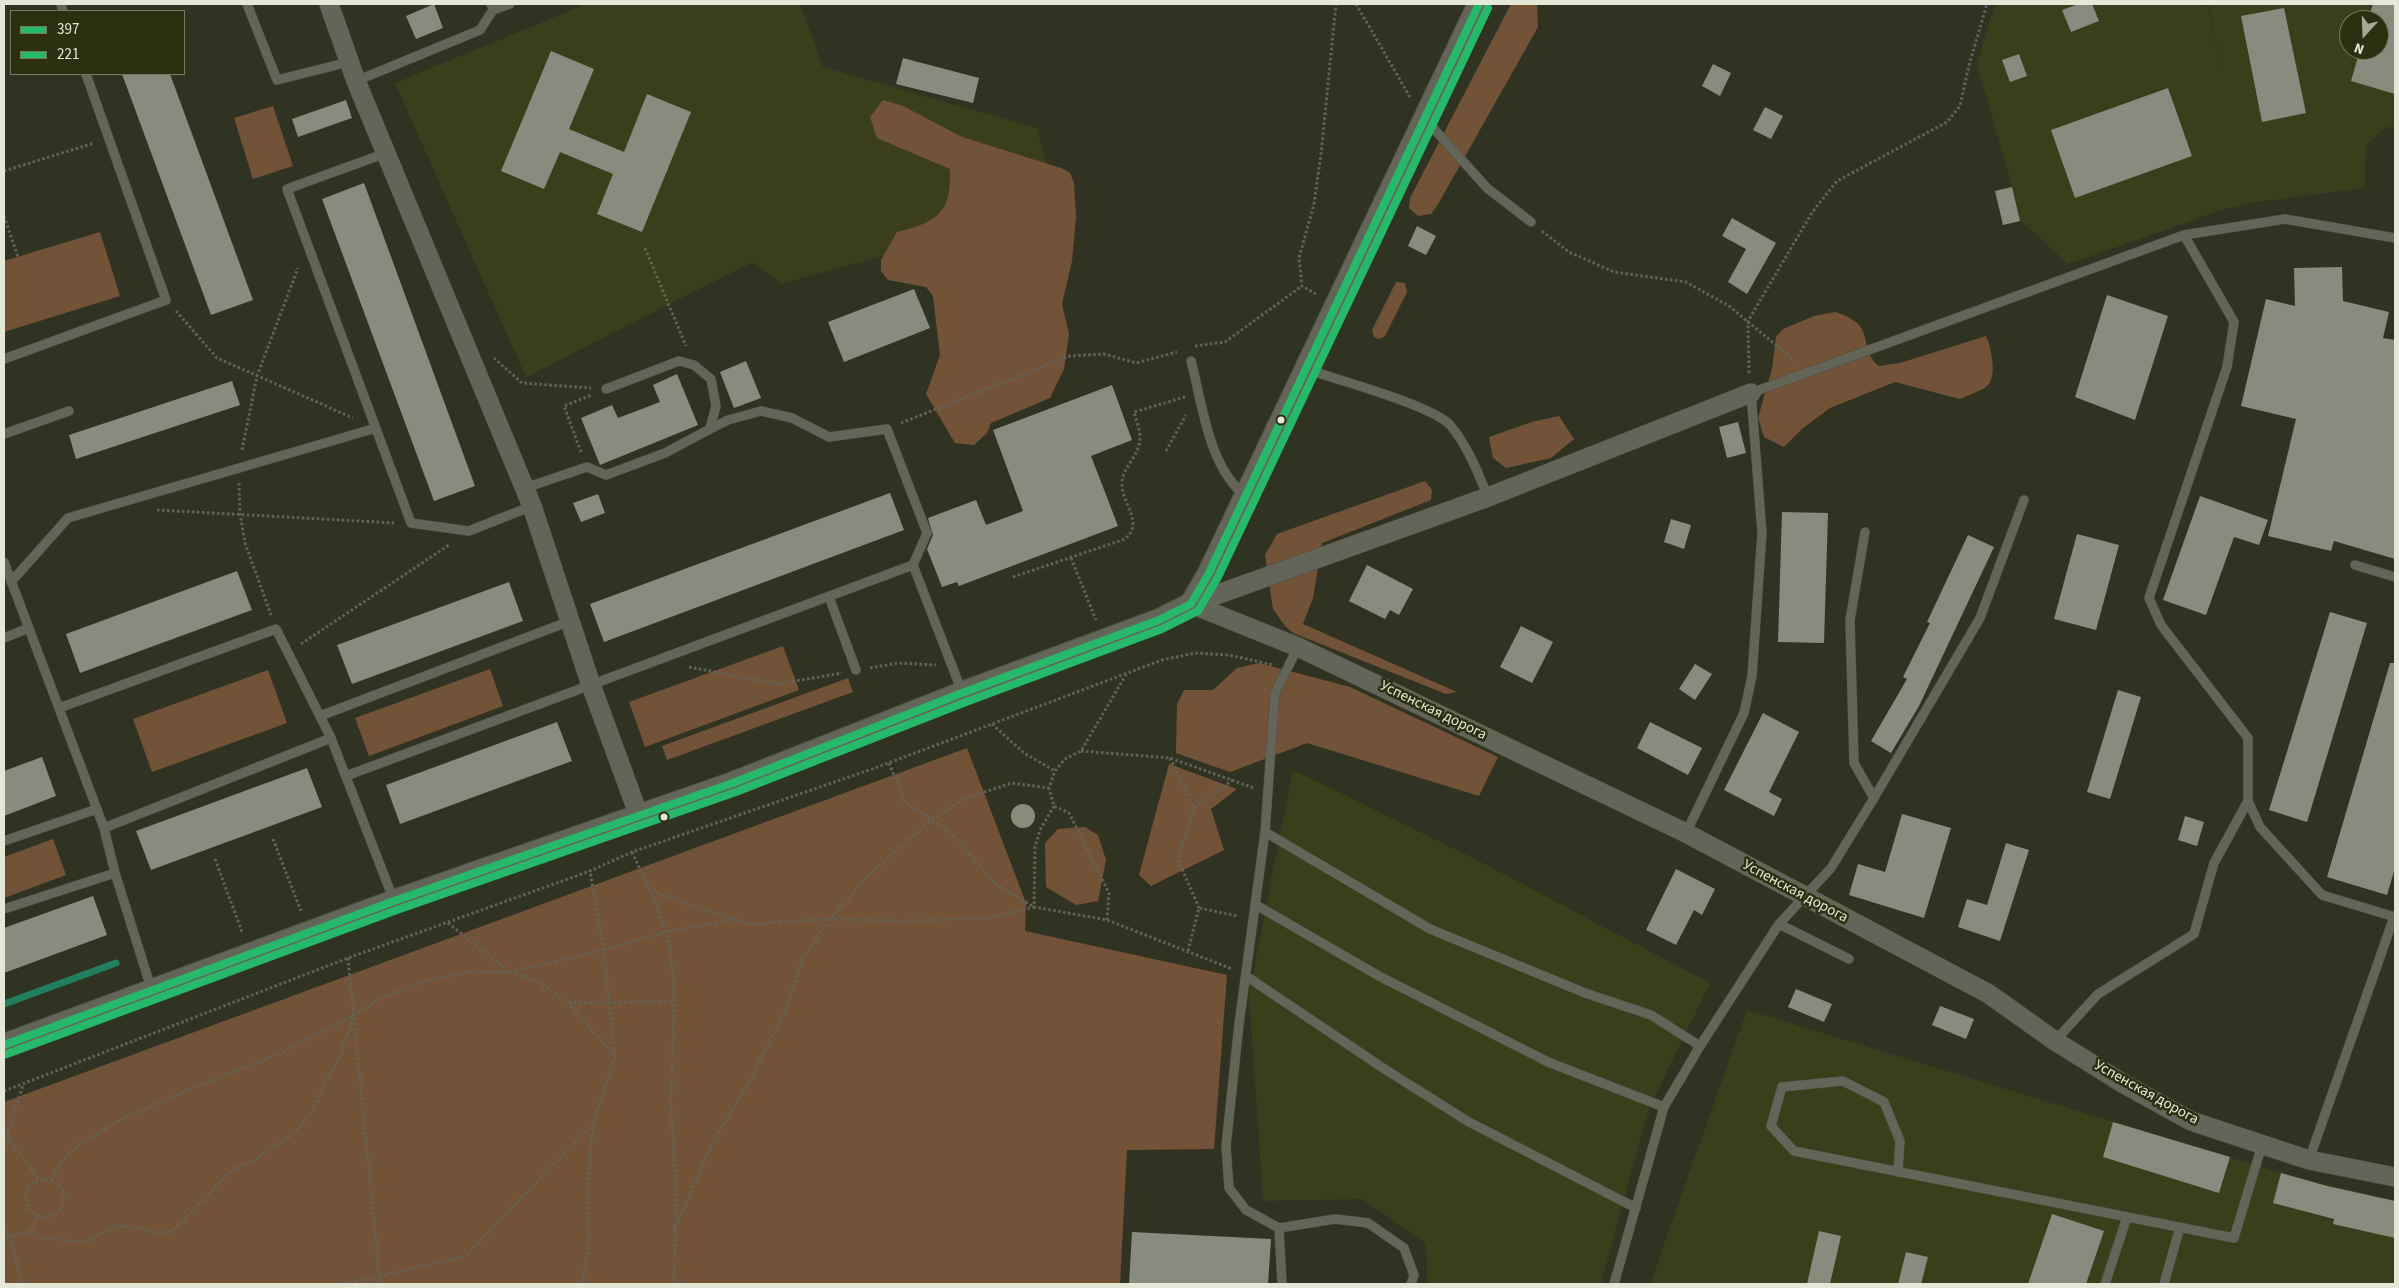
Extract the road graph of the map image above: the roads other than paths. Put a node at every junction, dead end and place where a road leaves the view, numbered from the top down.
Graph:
1 (247, 4) edge
2 (329, 4) edge
3 (510, 4) edge
4 (1479, 4) edge
5 (492, 7) edge
6 (349, 62) junction
7 (86, 75) edge
8 (356, 81) junction
9 (1424, 118) junction
10 (386, 153) junction
11 (1531, 222) road end
12 (2184, 235) junction
13 (2395, 238) edge
14 (4, 359) edge
15 (1191, 362) dead end
16 (1305, 369) junction
17 (606, 389) road end
18 (1750, 393) junction
19 (69, 411) dead end
20 (376, 428) junction
21 (710, 429) junction
22 (4, 434) edge
23 (524, 488) junction
24 (1245, 496) junction
25 (1488, 497) junction
26 (2024, 500) dead end
27 (532, 506) junction
28 (1866, 532) dead end
29 (4, 562) edge
30 (914, 565) junction
31 (2355, 565) dead end
32 (2395, 577) edge
33 (12, 582) junction
34 (829, 597) junction
35 (1191, 604) junction
36 (570, 620) junction
37 (29, 628) junction
38 (4, 638) edge
39 (1298, 646) junction
40 (856, 670) road end
41 (591, 685) junction
42 (962, 692) junction
43 (59, 708) junction
44 (320, 716) junction
45 (331, 738) junction
46 (346, 776) junction
47 (1874, 798) junction
48 (2248, 801) junction
49 (97, 809) junction
50 (639, 816) junction
51 (104, 828) junction
52 (1265, 832) junction
53 (1686, 833) junction
54 (4, 841) edge
55 (115, 873) junction
56 (1804, 898) junction
57 (394, 902) junction
58 (1256, 905) junction
59 (4, 909) edge
60 (2394, 917) edge
61 (1779, 924) junction
62 (1849, 959) dead end
63 (1246, 976) junction
64 (152, 991) junction
65 (2055, 1041) junction
66 (4, 1045) edge
67 (1700, 1046) junction
68 (1664, 1107) junction
69 (2262, 1144) junction
70 (2309, 1160) junction
71 (1898, 1172) junction
72 (2395, 1177) edge
73 (1636, 1208) junction
74 (2127, 1217) junction
75 (2180, 1227) junction
76 (1279, 1228) junction
77 (1282, 1284) edge
78 (1411, 1284) edge
79 (1614, 1284) edge
80 (2104, 1284) edge
81 (2164, 1284) edge

1 - 6 lane
2 - 6 street
3 - 5 lane
4 - 9 street
5 - 8 lane
6 - 8 street
7 - 14 lane
8 - 10 street
9 - 11 lane
9 - 16 street
10 - 20 lane
10 - 23 street
12 - 13 lane
12 - 18 lane
12 - 48 lane
15 - 24 lane
16 - 24 street
16 - 25 lane
17 - 21 lane
18 - 25 street
18 - 53 lane
19 - 22 lane
20 - 27 lane
20 - 33 lane
21 - 23 lane
21 - 30 lane
23 - 27 street
24 - 35 street
25 - 35 street
26 - 47 lane
27 - 36 street
28 - 47 lane
29 - 33 lane
30 - 34 lane
30 - 42 lane
31 - 32 lane
33 - 37 lane
34 - 40 lane
34 - 41 lane
35 - 39 street, Успенская дорога
35 - 42 street
36 - 41 street
36 - 44 lane
37 - 38 lane
37 - 43 lane
39 - 52 lane
39 - 53 street, Успенская дорога
41 - 46 lane
41 - 50 street
42 - 50 street
43 - 44 lane
43 - 49 lane
44 - 45 lane
45 - 46 lane
45 - 51 lane
46 - 57 lane
47 - 56 lane
48 - 60 lane
48 - 65 lane
49 - 51 lane
49 - 54 lane
50 - 57 street
51 - 55 lane
52 - 58 lane
52 - 67 lane
53 - 56 street, Успенская дорога
55 - 59 lane
55 - 64 lane
56 - 61 lane
56 - 65 street, Успенская дорога
57 - 64 street
58 - 63 lane
58 - 68 lane
60 - 70 lane
61 - 62 lane
61 - 67 lane
63 - 73 lane
63 - 76 lane
64 - 66 street
65 - 69 street, Успенская дорога
67 - 68 lane
68 - 73 lane
69 - 70 street, Успенская дорога
69 - 75 lane
70 - 72 street, Успенская дорога
71 - 71 lane
71 - 74 lane
73 - 79 lane
74 - 75 lane
74 - 80 lane
75 - 81 lane
76 - 77 lane
76 - 78 lane

